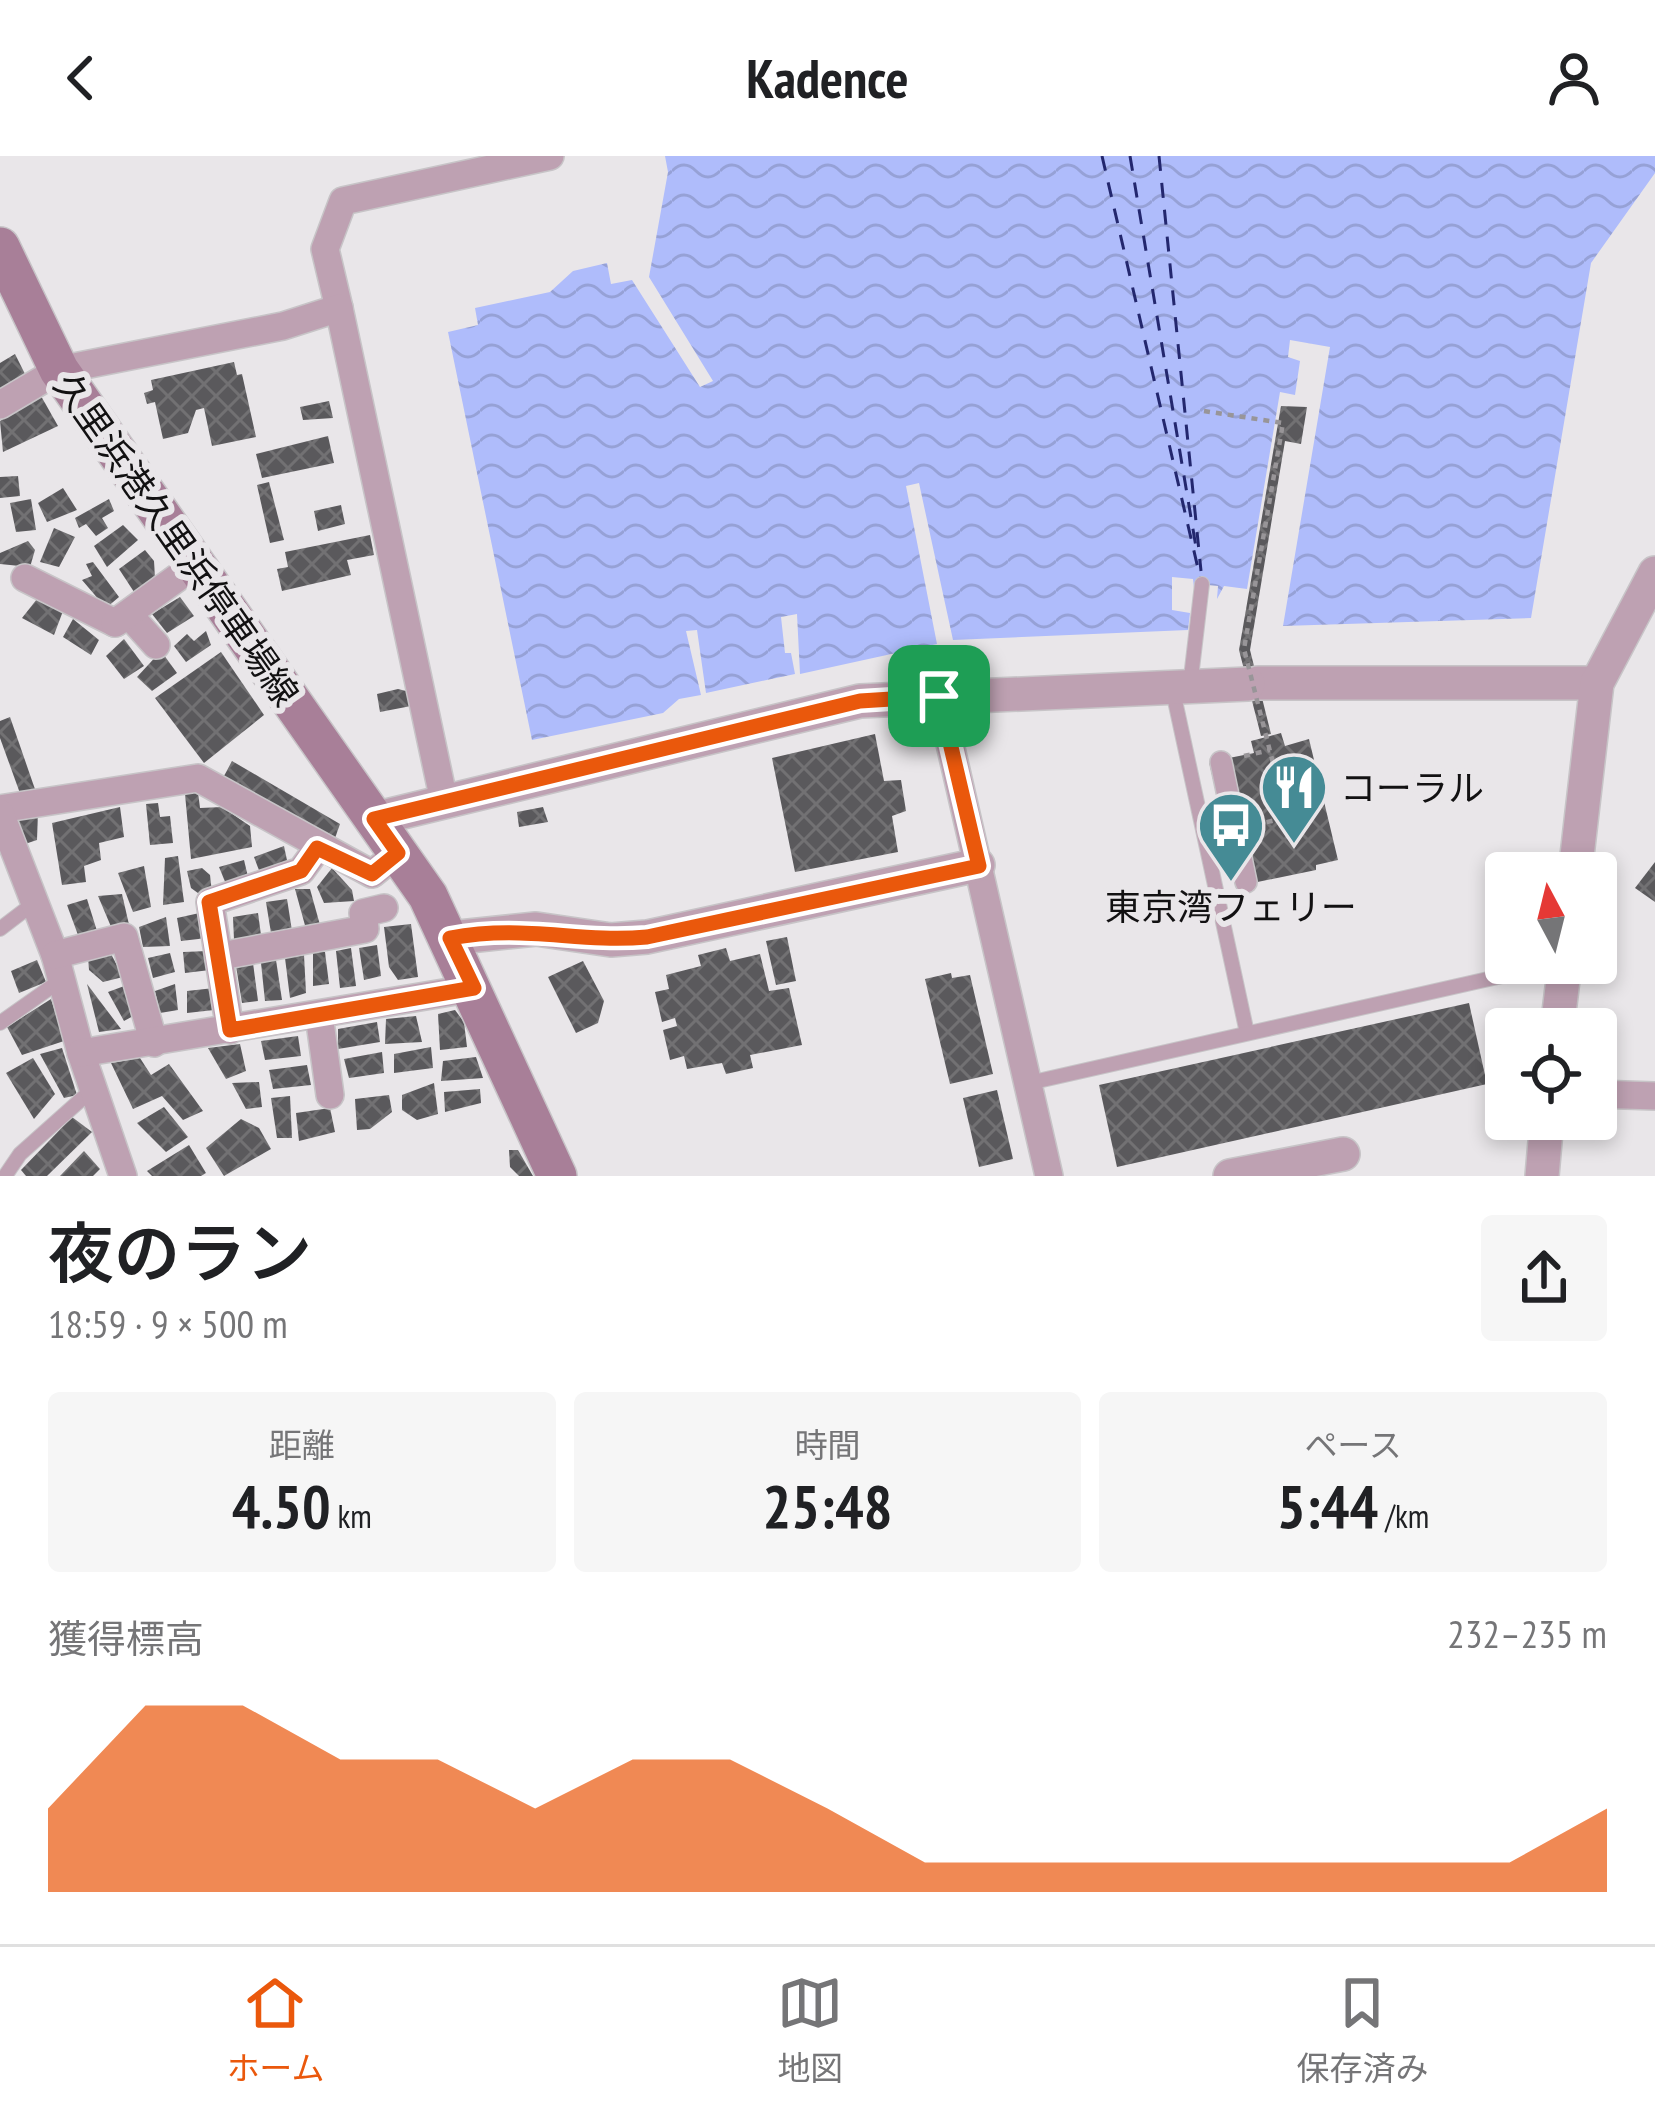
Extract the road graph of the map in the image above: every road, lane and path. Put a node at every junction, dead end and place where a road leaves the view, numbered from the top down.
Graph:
1 (550, 156) edge
2 (0, 247) edge
3 (339, 308) junction
4 (59, 370) junction
5 (0, 405) edge
6 (1204, 411) dead end
7 (192, 567) junction
8 (1655, 573) edge
9 (25, 578) dead end
10 (1202, 584) dead end
11 (115, 623) junction
12 (156, 645) dead end
13 (1597, 683) junction
14 (1181, 687) junction
15 (939, 696) junction
16 (1221, 762) dead end
17 (444, 801) junction
18 (0, 811) edge
19 (1288, 817) dead end
20 (374, 819) junction
21 (317, 848) junction
22 (1577, 852) edge
23 (398, 853) junction
24 (979, 866) junction
25 (1246, 881) dead end
26 (35, 902) junction
27 (384, 908) dead end
28 (0, 929) edge
29 (450, 938) junction
30 (220, 956) junction
31 (58, 968) junction
32 (1485, 980) edge
33 (474, 988) junction
34 (319, 1016) junction
35 (0, 1023) edge
36 (230, 1030) junction
37 (1246, 1033) junction
38 (154, 1043) junction
39 (81, 1053) junction
40 (1029, 1083) junction
41 (94, 1088) junction
42 (330, 1095) dead end
43 (1617, 1095) edge
44 (1655, 1096) edge
45 (1545, 1140) edge
46 (1343, 1154) dead end
47 (4, 1176) edge
48 (123, 1176) edge
49 (557, 1176) edge
50 (1049, 1176) edge
51 (1230, 1176) edge
52 (1542, 1176) edge

1 - 3 street
2 - 4 main road, 久里浜港久里浜停車場線
3 - 4 street
3 - 17 street
4 - 5 street
4 - 7 main road, 久里浜港久里浜停車場線
6 - 19 path, bridge
7 - 11 street
7 - 20 main road, 久里浜港久里浜停車場線
8 - 13 street
9 - 11 street
10 - 14 lane
11 - 12 street
13 - 14 street
13 - 22 street
14 - 15 street
14 - 37 lane
15 - 17 street
15 - 24 street
16 - 25 street
17 - 20 street
18 - 21 street
18 - 26 street
20 - 23 main road, 久里浜港久里浜停車場線
21 - 23 street
21 - 30 street
23 - 29 main road, 久里浜港久里浜停車場線
24 - 29 street
24 - 40 street
26 - 28 lane
26 - 31 street
27 - 30 street
29 - 33 main road, 久里浜港久里浜停車場線
30 - 36 street
31 - 35 lane
31 - 38 street
31 - 39 street
32 - 37 lane
33 - 34 street
33 - 49 main road, 久里浜港久里浜停車場線
34 - 36 street
34 - 42 street
36 - 38 street
37 - 40 lane
38 - 39 street
39 - 41 street
40 - 50 street
41 - 47 lane
41 - 48 street
43 - 44 street
45 - 52 street
46 - 51 street

